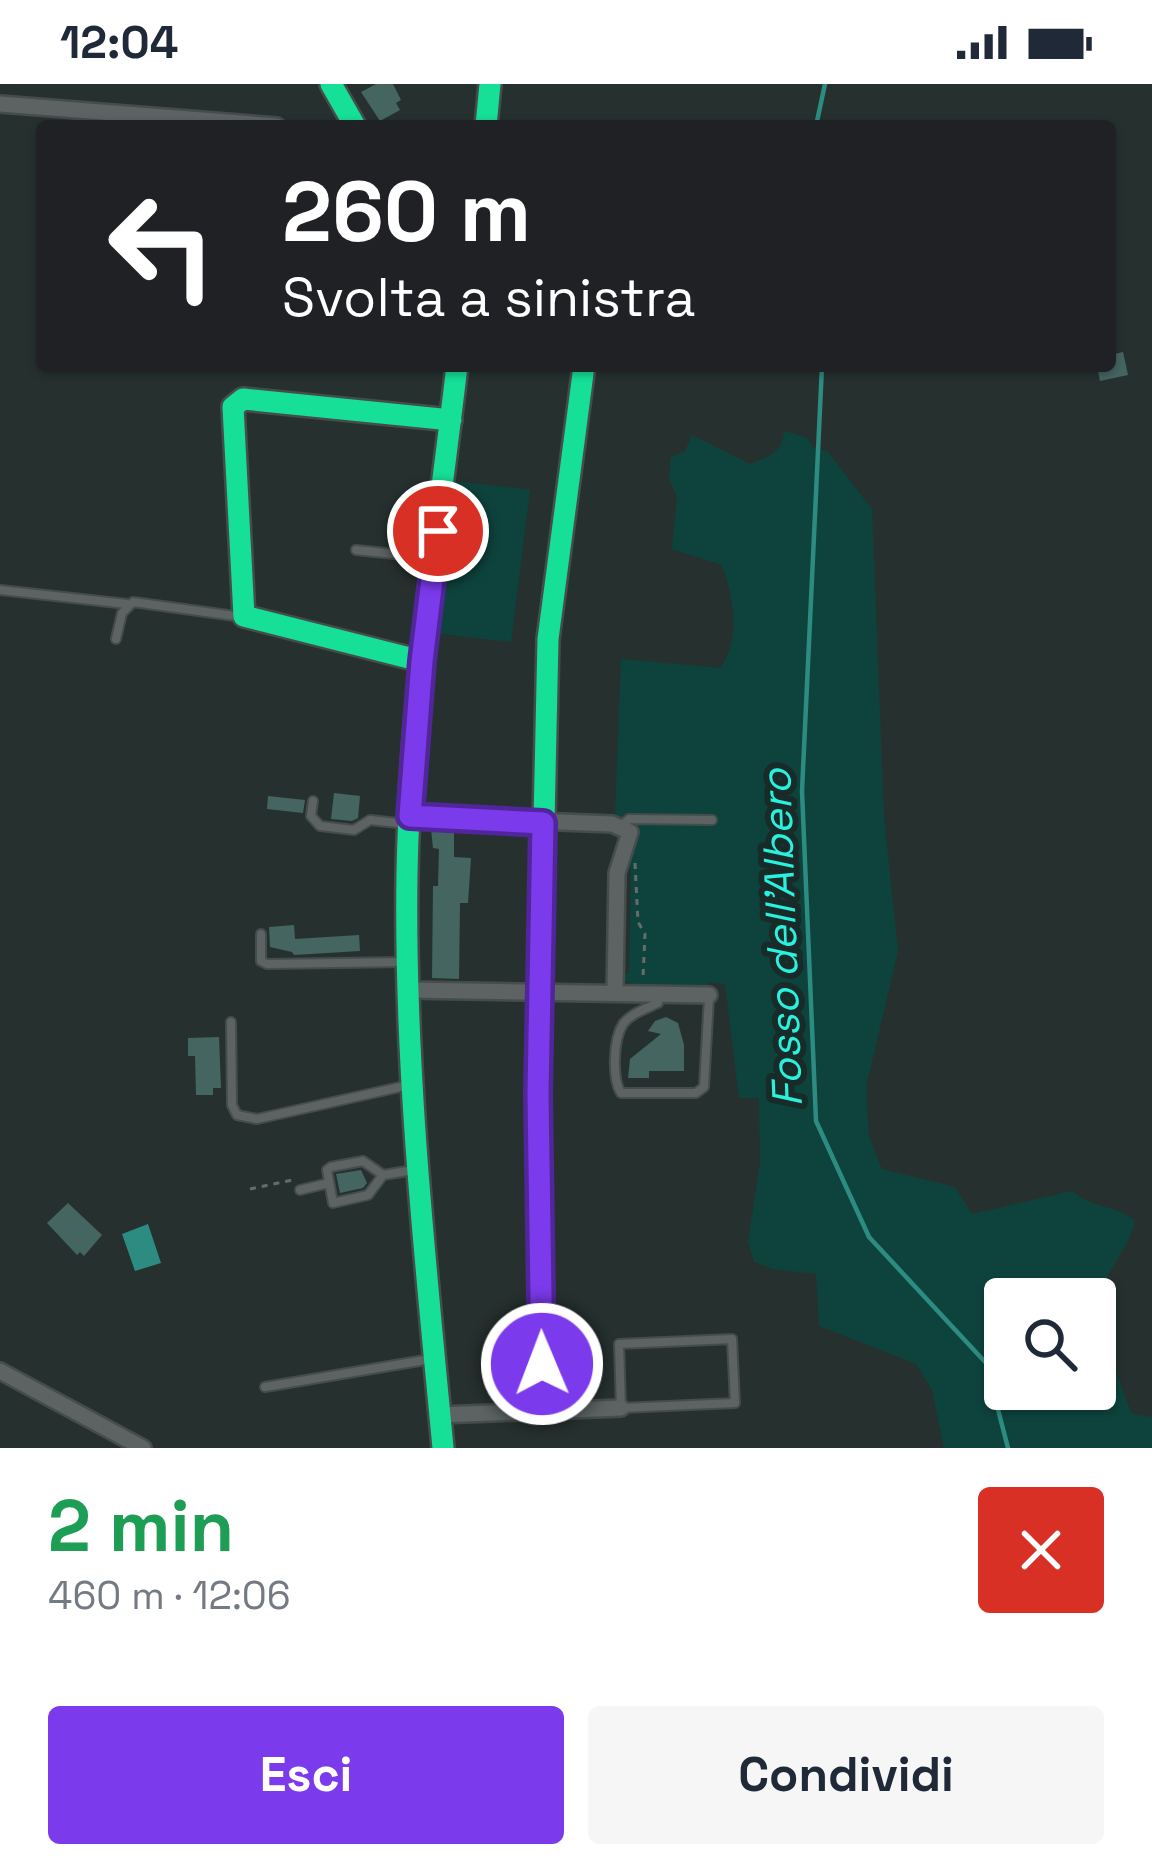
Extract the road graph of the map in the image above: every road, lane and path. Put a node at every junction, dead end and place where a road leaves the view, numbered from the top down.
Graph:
1 (331, 84) edge
2 (490, 84) edge
3 (0, 104) edge
4 (201, 120) edge
5 (352, 120) edge
6 (486, 120) edge
7 (456, 372) edge
8 (583, 372) edge
9 (451, 420) junction
10 (356, 550) dead end
11 (434, 558) junction
12 (0, 590) edge
13 (128, 604) junction
14 (241, 612) junction
15 (116, 639) dead end
16 (422, 661) junction
17 (313, 801) dead end
18 (410, 820) junction
19 (712, 820) dead end
20 (543, 823) junction
21 (622, 825) junction
22 (634, 853) dead end
23 (261, 934) dead end
24 (408, 962) junction
25 (643, 982) dead end
26 (410, 990) junction
27 (541, 990) junction
28 (615, 992) junction
29 (658, 994) junction
30 (709, 995) joint
31 (231, 1022) dead end
32 (410, 1085) junction
33 (416, 1170) junction
34 (383, 1174) junction
35 (328, 1183) junction
36 (250, 1189) dead end
37 (300, 1190) joint
38 (433, 1359) junction
39 (0, 1371) edge
40 (265, 1388) dead end
41 (621, 1408) junction
42 (543, 1412) junction
43 (440, 1415) junction
44 (143, 1448) edge
45 (443, 1448) edge

1 - 5 street
2 - 6 street
3 - 4 street
7 - 9 street
8 - 20 street
9 - 11 street
9 - 14 street
10 - 11 lane
11 - 16 street
12 - 13 lane
13 - 14 lane
13 - 15 lane
14 - 16 street
16 - 18 street
17 - 18 lane
18 - 20 street
18 - 24 street
19 - 21 lane
20 - 21 street
20 - 27 street
21 - 28 street
22 - 25 path
23 - 24 lane
24 - 26 street
26 - 27 street
26 - 32 street
27 - 28 street
27 - 42 street
28 - 29 street
29 - 30 street
29 - 30 lane
31 - 32 lane
32 - 33 street
33 - 34 lane
33 - 38 street
34 - 35 lane
34 - 35 lane
35 - 37 lane
36 - 37 path
38 - 40 lane
38 - 43 street
39 - 44 street
41 - 41 lane
41 - 42 street
42 - 43 street
43 - 45 street

